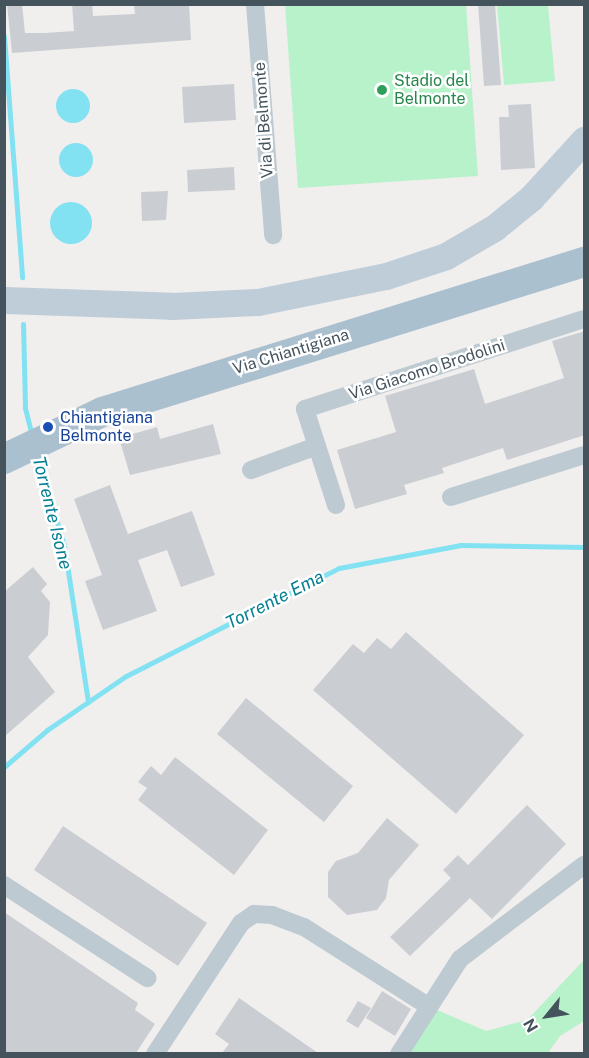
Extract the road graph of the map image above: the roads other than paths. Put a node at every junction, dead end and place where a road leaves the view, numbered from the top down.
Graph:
1 (255, 4) edge
2 (585, 140) edge
3 (273, 235) dead end
4 (585, 262) edge
5 (5, 300) edge
6 (585, 319) edge
7 (317, 446) junction
8 (11, 455) edge
9 (585, 455) edge
10 (251, 470) dead end
11 (451, 497) dead end
12 (336, 505) dead end
13 (585, 865) edge
14 (4, 885) edge
15 (147, 978) dead end
16 (428, 1006) junction
17 (155, 1053) edge
18 (399, 1053) edge

1 - 3 street, Via di Belmonte
2 - 5 main road
4 - 8 main road, Via Chiantigiana
6 - 7 street, Via Giacomo Brodolini
7 - 10 street
7 - 12 street, Via Giacomo Brodolini
9 - 11 street
13 - 16 street
14 - 15 street
16 - 17 street
16 - 18 street

